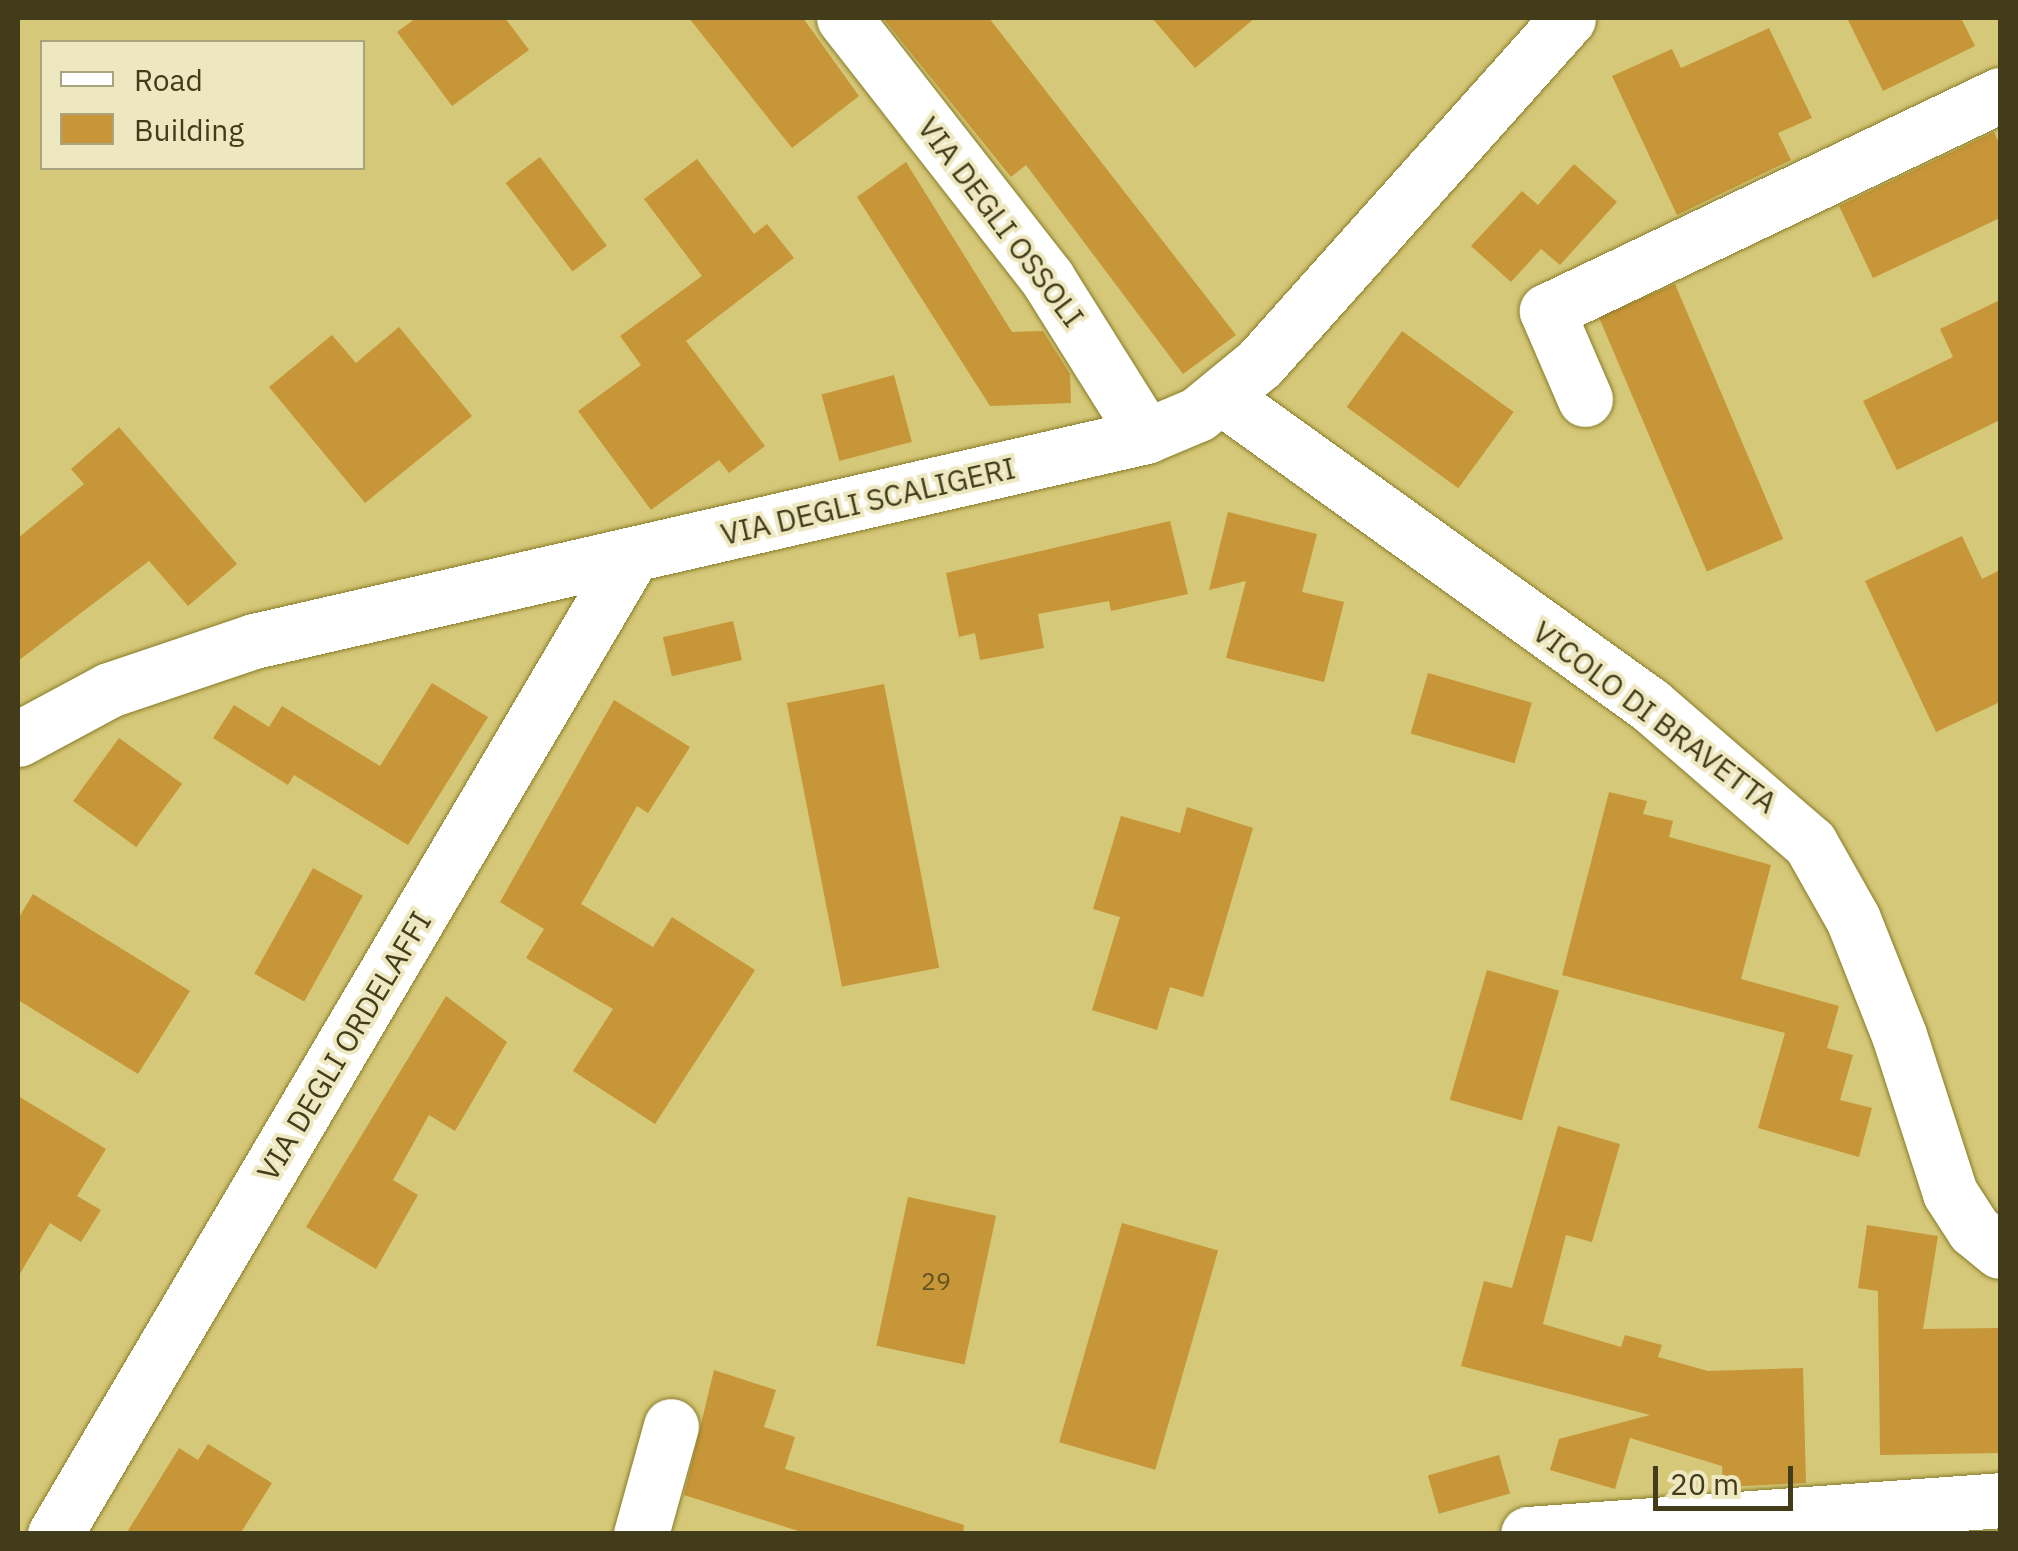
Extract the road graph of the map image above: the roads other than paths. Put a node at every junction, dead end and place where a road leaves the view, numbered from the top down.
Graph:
1 (844, 18) edge
2 (1568, 18) edge
3 (2000, 95) edge
4 (1223, 398) junction
5 (1586, 399) dead end
6 (1146, 436) junction
7 (632, 556) junction
8 (18, 739) edge
9 (2000, 1251) edge
10 (671, 1426) dead end
11 (2000, 1500) edge
12 (54, 1534) edge
13 (641, 1534) edge
14 (1528, 1534) edge

1 - 6 street, VIA DEGLI OSSOLI
2 - 4 street, VIA DEGLI SCALIGERI
3 - 5 street
4 - 6 street, VIA DEGLI SCALIGERI
4 - 9 street, VICOLO DI BRAVETTA
6 - 7 street, VIA DEGLI SCALIGERI
7 - 8 street, VIA DEGLI SCALIGERI
7 - 12 street, VIA DEGLI ORDELAFFI
10 - 13 street
11 - 14 street

